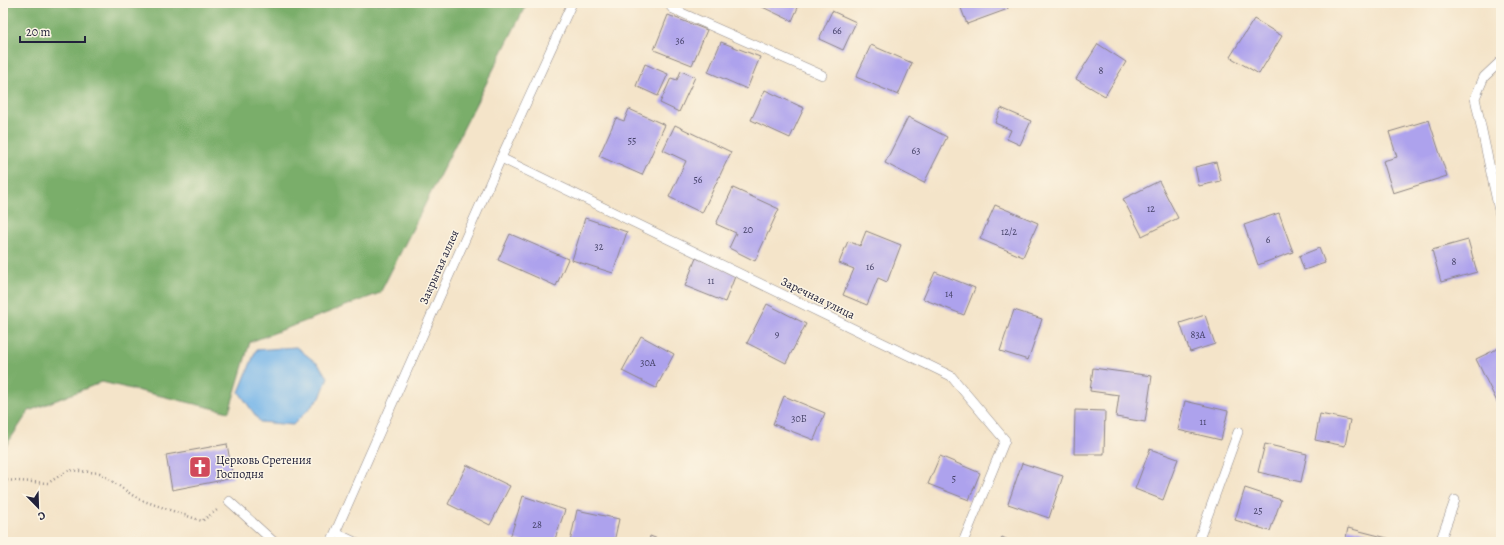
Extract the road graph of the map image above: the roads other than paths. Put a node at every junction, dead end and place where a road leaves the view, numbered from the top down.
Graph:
1 (572, 3) edge
2 (668, 3) edge
3 (1501, 61) edge
4 (822, 75) dead end
5 (501, 158) junction
6 (1501, 220) edge
7 (1238, 432) dead end
8 (1455, 500) dead end
9 (229, 501) road end
10 (336, 533) junction
11 (274, 542) edge
12 (331, 542) edge
13 (355, 542) edge
14 (964, 542) edge
15 (1198, 542) edge
16 (1440, 542) edge

1 - 5 lane, Закрытая аллея
2 - 4 lane
3 - 6 lane
5 - 10 lane, Закрытая аллея
5 - 14 lane, Заречная улица
7 - 15 lane
8 - 16 lane
9 - 11 lane
10 - 12 lane, Закрытая аллея
10 - 13 lane

